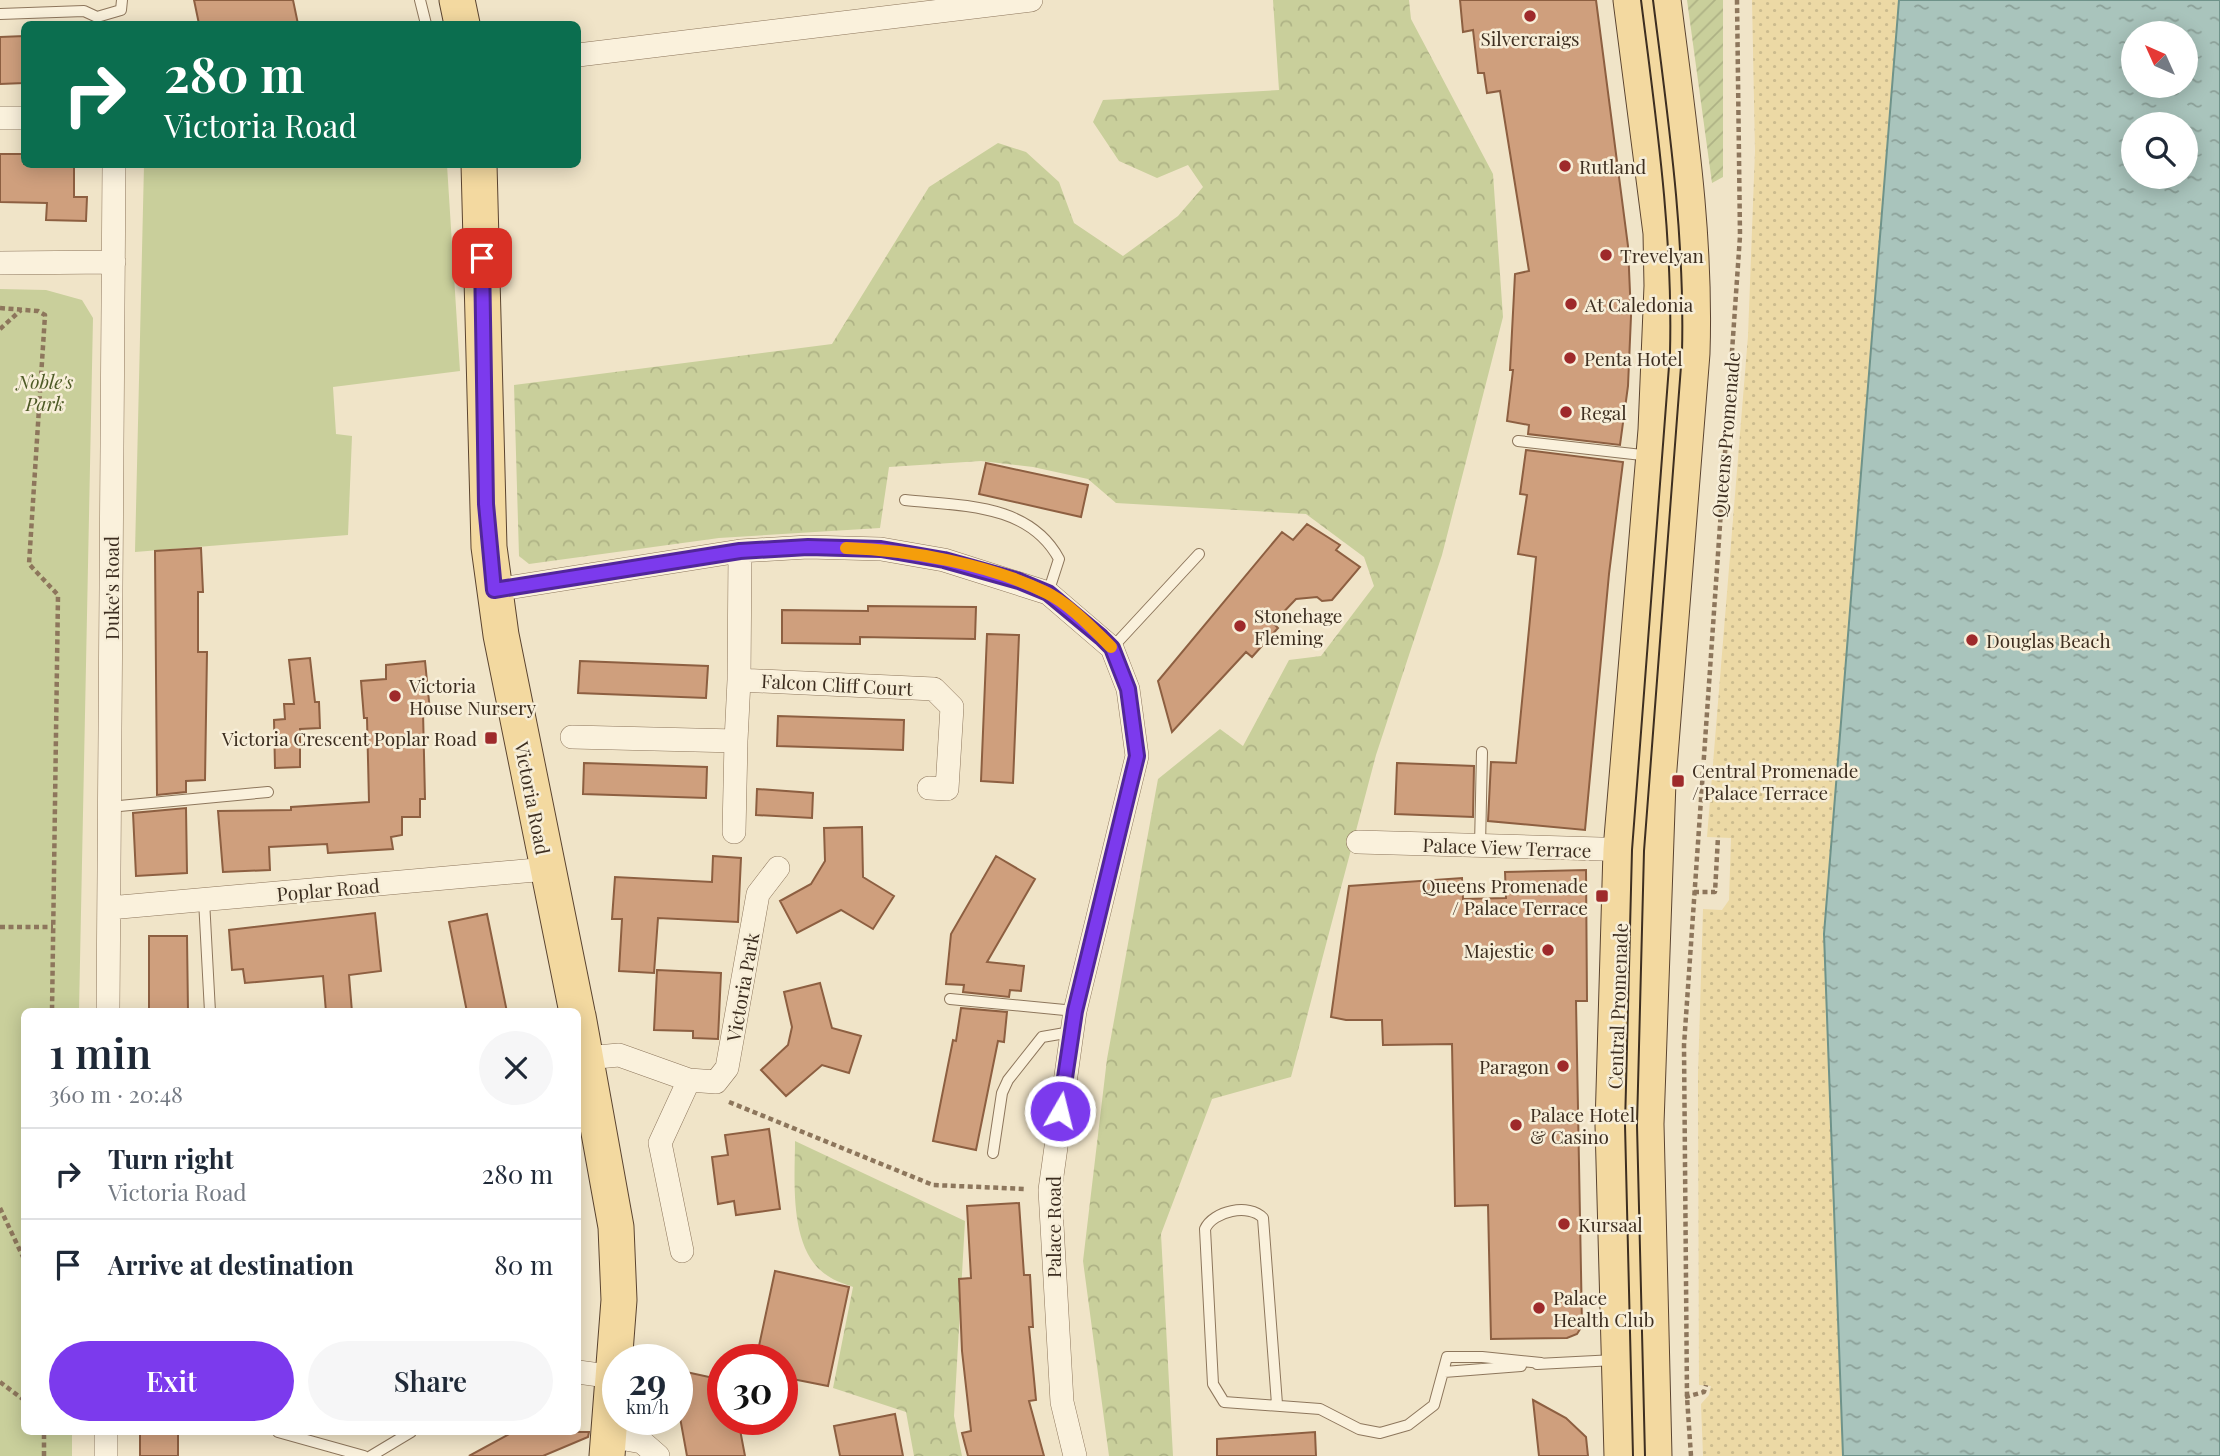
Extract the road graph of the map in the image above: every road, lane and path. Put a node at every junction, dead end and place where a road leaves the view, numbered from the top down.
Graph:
1 (122, 0) edge
2 (420, 0) edge
3 (457, 0) edge
4 (1031, 0) edge
5 (1631, 0) edge
6 (1663, 0) edge
7 (1737, 0) edge
8 (1006, 2) edge
9 (0, 14) edge
10 (97, 21) edge
11 (425, 21) edge
12 (461, 21) edge
13 (581, 55) edge
14 (0, 118) edge
15 (21, 118) edge
16 (114, 168) edge
17 (479, 168) edge
18 (114, 262) junction
19 (0, 263) edge
20 (0, 308) edge
21 (22, 310) junction
22 (0, 329) edge
23 (1518, 441) dead end
24 (1654, 456) junction
25 (905, 500) dead end
26 (740, 551) junction
27 (1199, 554) dead end
28 (494, 590) junction
29 (1048, 593) junction
30 (1112, 648) junction
31 (739, 680) junction
32 (572, 737) dead end
33 (736, 741) junction
34 (1482, 752) dead end
35 (929, 788) dead end
36 (268, 792) dead end
37 (109, 807) junction
38 (734, 832) dead end
39 (1718, 837) dead end
40 (1358, 842) dead end
41 (1480, 846) junction
42 (1621, 850) junction
43 (1655, 851) junction
44 (778, 868) dead end
45 (547, 869) junction
46 (1694, 892) junction
47 (204, 900) junction
48 (108, 908) junction
49 (0, 927) edge
50 (53, 927) junction
51 (950, 999) dead end
52 (52, 1008) edge
53 (108, 1008) edge
54 (210, 1008) edge
55 (576, 1008) edge
56 (1073, 1021) junction
57 (581, 1034) edge
58 (586, 1058) junction
59 (689, 1080) junction
60 (716, 1082) junction
61 (993, 1153) dead end
62 (1050, 1190) junction
63 (0, 1208) edge
64 (682, 1251) dead end
65 (21, 1253) edge
66 (616, 1344) edge
67 (1634, 1360) junction
68 (581, 1372) edge
69 (602, 1375) edge
70 (0, 1382) edge
71 (1706, 1385) dead end
72 (1688, 1396) junction
73 (21, 1398) edge
74 (1277, 1404) junction
75 (44, 1435) edge
76 (106, 1435) edge
77 (289, 1435) edge
78 (406, 1435) edge
79 (608, 1446) edge
80 (44, 1456) edge
81 (106, 1456) edge
82 (364, 1456) edge
83 (371, 1456) edge
84 (657, 1456) edge
85 (1075, 1456) edge
86 (1622, 1456) edge
87 (1654, 1456) edge
88 (1691, 1456) edge

1 - 10 lane
2 - 11 lane
3 - 12 main road
4 - 8 street
5 - 24 main road
6 - 43 main road, Queens Promenade
7 - 46 path, Queens Promenade
8 - 13 street
9 - 10 lane
14 - 15 street
16 - 18 street, Duke's Road
17 - 28 main road, Victoria Road
18 - 19 street
18 - 37 street, Duke's Road
20 - 21 path
21 - 22 path
21 - 50 path
23 - 24 lane
24 - 42 main road
25 - 29 lane
26 - 28 street, Palace Road
26 - 29 street, Palace Road
26 - 31 street, Falcon Cliff Court
27 - 30 lane
28 - 45 main road, Victoria Road
29 - 30 street, Palace Road
30 - 56 street, Palace Road
31 - 33 street, Falcon Cliff Court
31 - 35 street, Falcon Cliff Court
32 - 33 street
33 - 38 street, Falcon Cliff Court
34 - 41 lane
36 - 37 lane
37 - 48 street, Duke's Road
39 - 46 path
40 - 41 street, Palace View Terrace
41 - 42 street, Palace View Terrace
42 - 43 street, Palace View Terrace
42 - 67 main road, Central Promenade
43 - 67 main road, Central Promenade
44 - 60 street, Victoria Park
45 - 47 street, Poplar Road
45 - 55 main road, Victoria Road
46 - 72 path
47 - 48 street, Poplar Road
47 - 54 lane
48 - 53 street, Duke's Road
49 - 50 path
50 - 52 path
51 - 56 lane
56 - 61 lane
56 - 62 street, Palace Road
57 - 58 main road, Victoria Road
58 - 59 street
58 - 66 main road, Victoria Road
59 - 60 street
59 - 64 street
60 - 62 path
62 - 85 street, Palace Road
63 - 65 path
67 - 74 lane
67 - 86 main road, Central Promenade
67 - 87 main road, Central Promenade
68 - 69 street
70 - 73 path
71 - 72 path
72 - 88 path
74 - 74 lane
75 - 80 path
76 - 81 street
77 - 82 lane
78 - 83 lane
79 - 84 street

